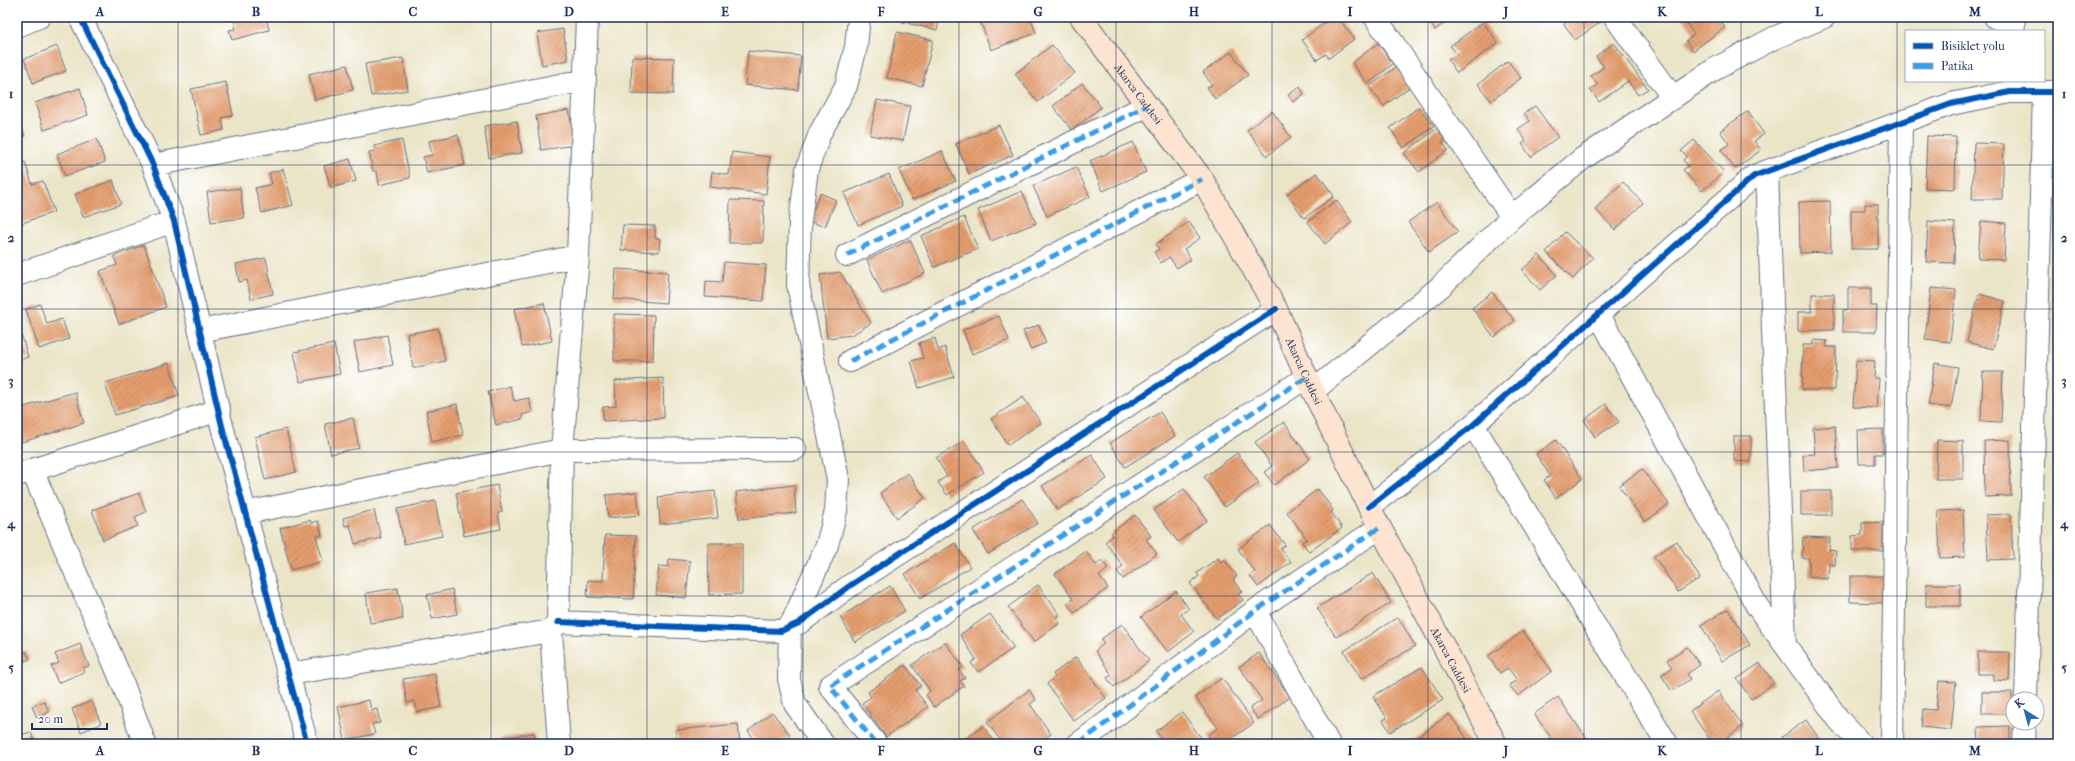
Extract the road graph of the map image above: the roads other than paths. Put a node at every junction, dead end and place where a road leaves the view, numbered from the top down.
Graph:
1 (39, 17) edge
2 (80, 17) edge
3 (587, 17) edge
4 (859, 17) edge
5 (1081, 17) edge
6 (1375, 17) edge
7 (1615, 17) edge
8 (1824, 17) edge
9 (17, 26) edge
10 (585, 80) junction
11 (2010, 86) edge
12 (2051, 93) edge
13 (1673, 98) junction
14 (1146, 106) junction
15 (1901, 123) junction
16 (153, 165) junction
17 (1767, 172) junction
18 (1202, 178) junction
19 (1512, 217) junction
20 (174, 221) junction
21 (847, 255) dead end
22 (578, 256) junction
23 (17, 275) edge
24 (1276, 309) junction
25 (1598, 313) junction
26 (200, 331) junction
27 (850, 361) dead end
28 (1310, 384) junction
29 (218, 410) junction
30 (1473, 425) junction
31 (795, 449) dead end
32 (562, 450) junction
33 (24, 473) edge
34 (1369, 507) junction
35 (245, 513) junction
36 (1379, 528) junction
37 (1255, 611) junction
38 (555, 626) junction
39 (790, 627) junction
40 (1785, 644) junction
41 (289, 674) junction
42 (2026, 691) edge
43 (2025, 731) edge
44 (1084, 742) edge
45 (145, 744) edge
46 (307, 744) edge
47 (559, 744) edge
48 (823, 744) edge
49 (876, 744) edge
50 (1329, 744) edge
51 (1496, 744) edge
52 (1667, 744) edge
53 (1861, 744) edge
54 (1892, 744) edge
55 (2024, 744) edge

1 - 9 street
2 - 16 street
3 - 10 street
4 - 39 street
5 - 14 main road, Akarca Caddesi
6 - 19 street
7 - 13 street
8 - 13 street
10 - 16 street
10 - 22 street
11 - 12 street
11 - 15 street
12 - 42 street
13 - 19 street
14 - 18 main road, Akarca Caddesi
14 - 21 street
15 - 17 street
15 - 54 street
16 - 20 street
17 - 25 street
17 - 40 street
18 - 24 main road, Akarca Caddesi
18 - 27 street
19 - 28 street
20 - 23 street
20 - 26 street
22 - 26 street
22 - 32 street
24 - 28 main road, Akarca Caddesi
24 - 39 street
25 - 30 street
25 - 40 street
26 - 29 street
28 - 34 main road, Akarca Caddesi
28 - 49 street
29 - 33 street
29 - 35 street
30 - 34 street
30 - 52 street
31 - 32 street
32 - 35 street
32 - 38 street
33 - 45 street
34 - 36 main road, Akarca Caddesi
35 - 41 street
36 - 37 street
36 - 51 main road, Akarca Caddesi
37 - 44 street
37 - 50 street
38 - 39 street
38 - 41 street
38 - 47 street
39 - 48 street
40 - 53 street
41 - 46 street
43 - 55 street

